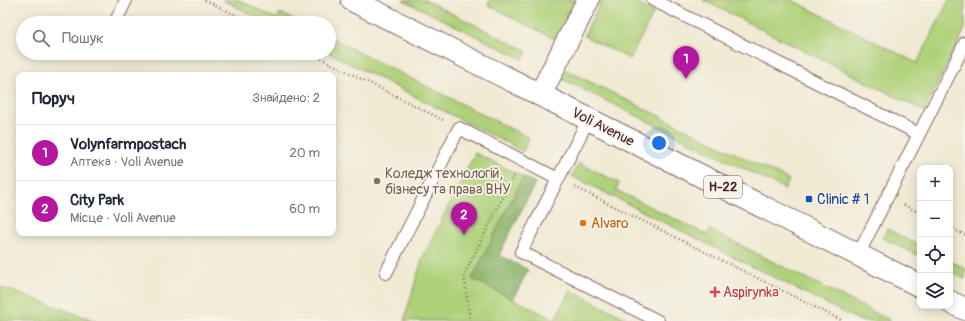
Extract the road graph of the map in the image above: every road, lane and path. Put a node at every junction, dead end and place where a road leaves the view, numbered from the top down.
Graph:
1 (126, 0) edge
2 (205, 0) edge
3 (352, 0) edge
4 (588, 0) edge
5 (653, 0) edge
6 (118, 16) edge
7 (237, 16) edge
8 (965, 43) edge
9 (324, 60) edge
10 (540, 95) junction
11 (588, 120) junction
12 (459, 128) junction
13 (920, 134) junction
14 (521, 160) junction
15 (558, 179) junction
16 (953, 229) edge
17 (965, 235) edge
18 (858, 255) junction
19 (386, 273) dead end
20 (917, 284) edge
21 (953, 303) edge
22 (965, 309) edge
23 (470, 321) edge
24 (658, 321) edge
25 (843, 321) edge

1 - 6 lane
2 - 7 path
3 - 10 main road, Voli Avenue / Н-22
4 - 10 main road
5 - 13 lane
8 - 13 lane
9 - 12 path
10 - 11 main road, Voli Avenue / Н-22
11 - 15 lane
11 - 18 main road, Voli Avenue / Н-22
12 - 14 lane
12 - 19 lane
13 - 18 lane
14 - 15 lane
14 - 23 path
15 - 24 lane
15 - 25 path
16 - 17 path
18 - 20 main road, Voli Avenue / Н-22
21 - 22 main road

